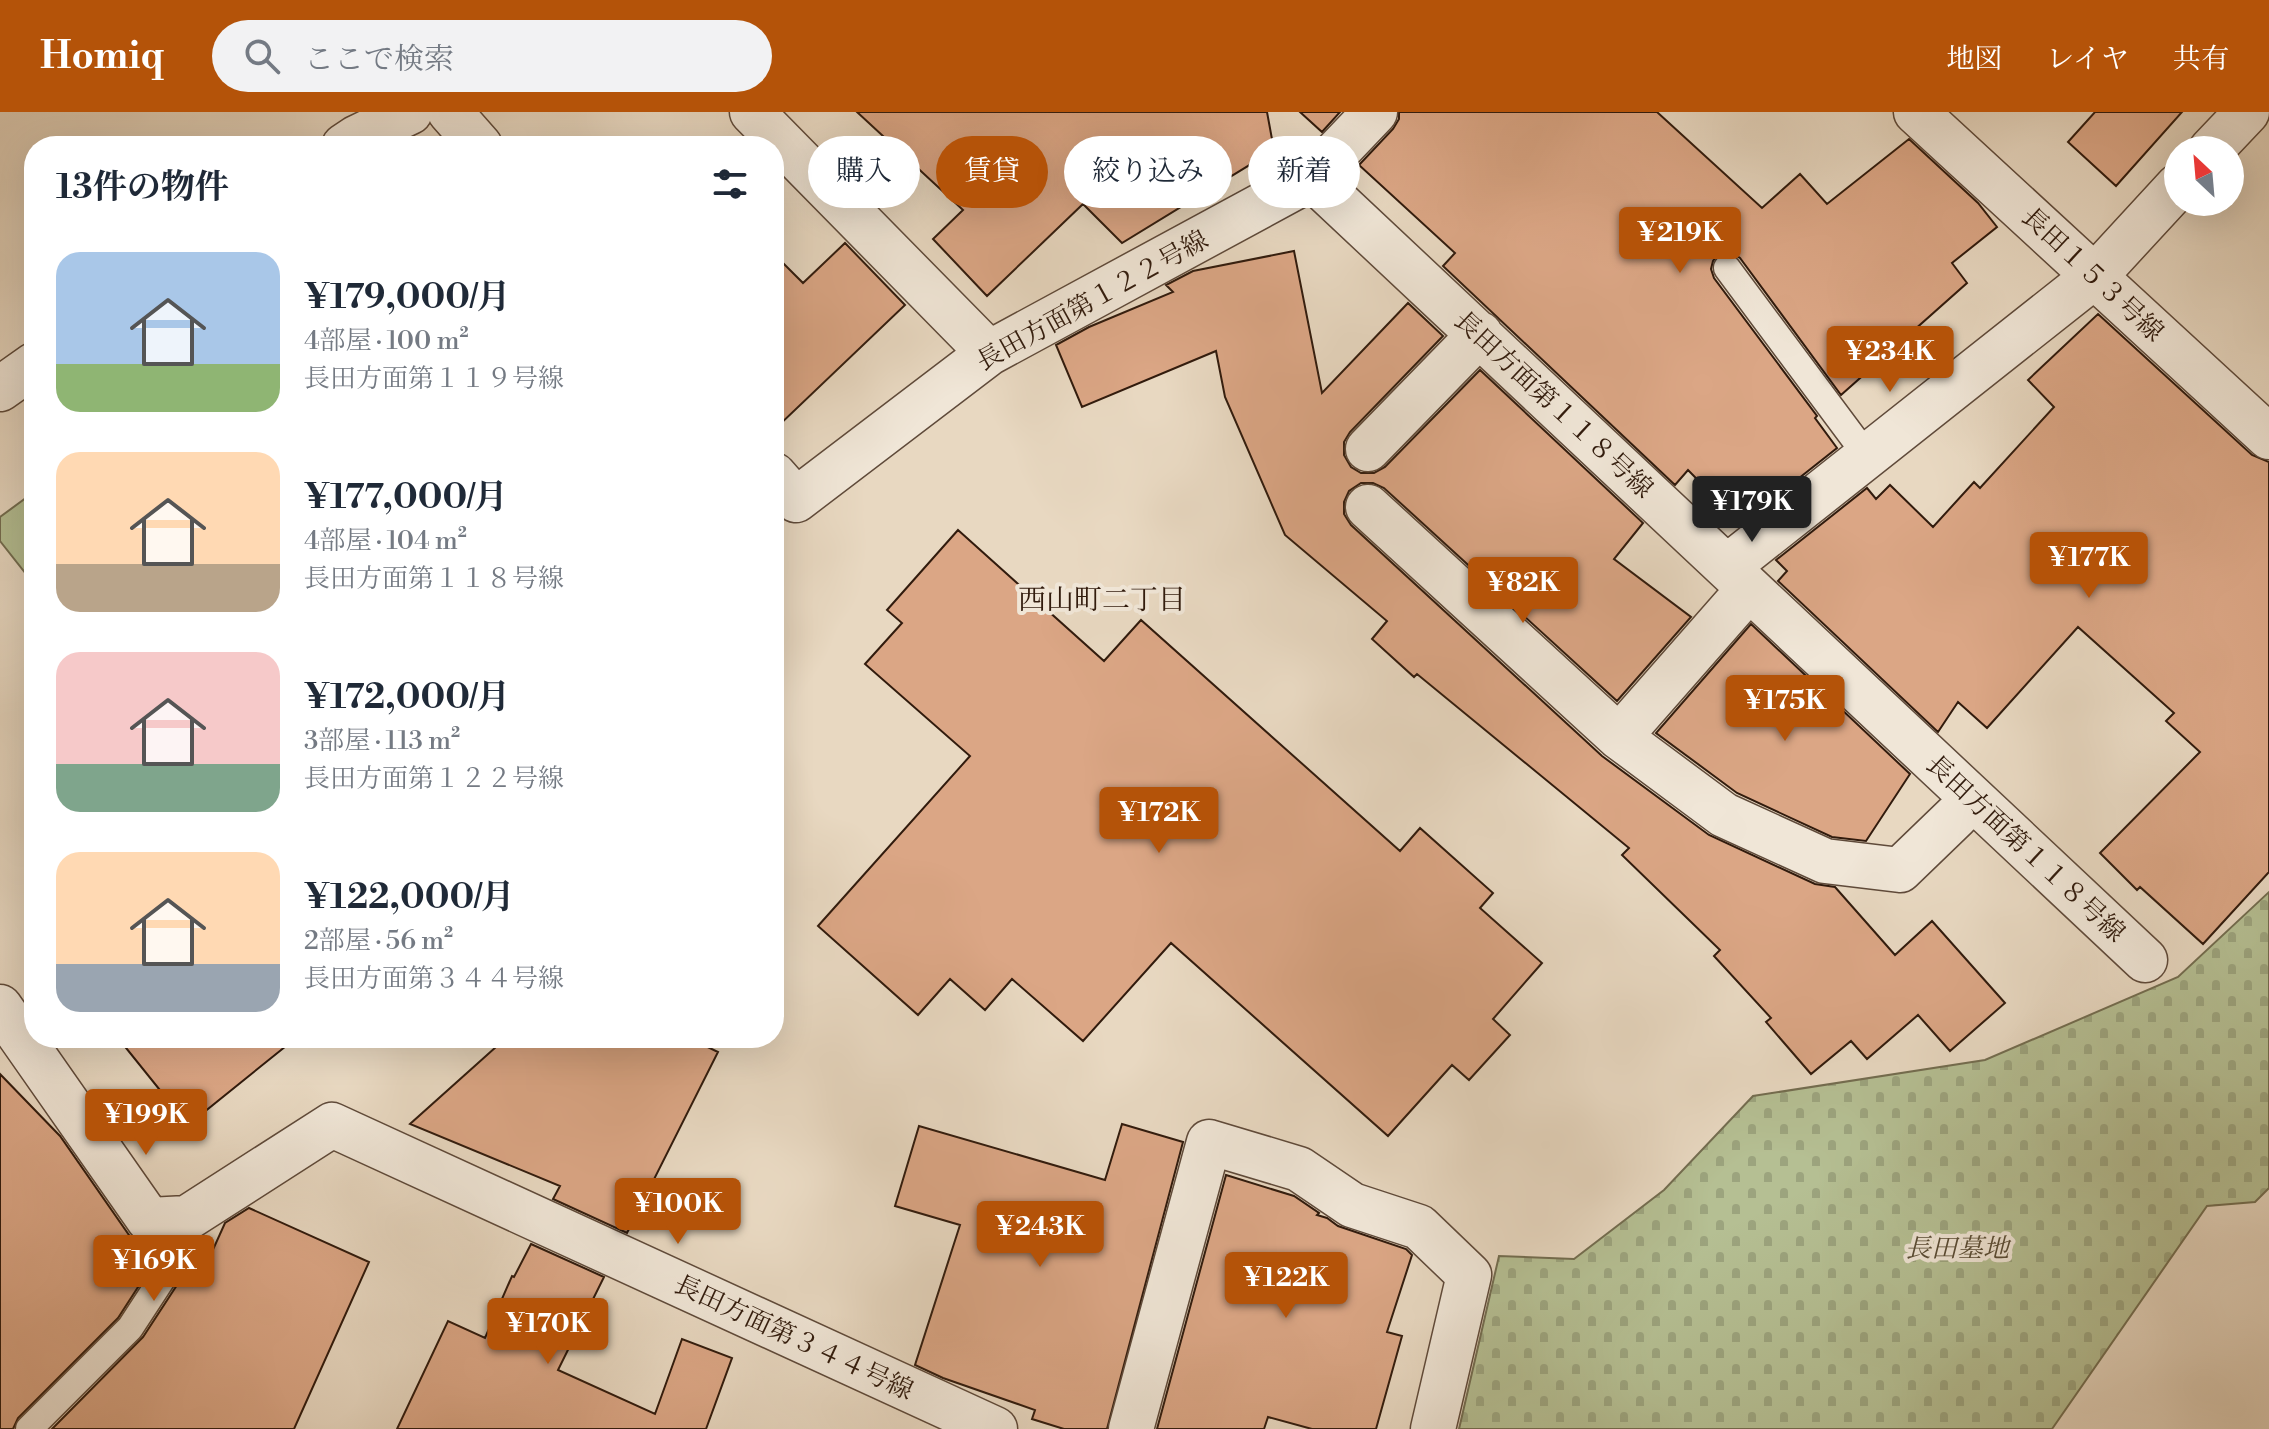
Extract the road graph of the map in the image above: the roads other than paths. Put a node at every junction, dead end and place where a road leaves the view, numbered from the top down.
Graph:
1 (410, 112) edge
2 (450, 112) edge
3 (752, 112) edge
4 (1375, 112) edge
5 (1916, 112) edge
6 (2243, 113) edge
7 (360, 136) edge
8 (471, 136) edge
9 (776, 136) edge
10 (1352, 136) edge
11 (2223, 136) edge
12 (784, 145) edge
13 (2164, 201) edge
14 (1257, 208) edge
15 (1344, 208) edge
16 (1727, 268) dead end
17 (2096, 275) junction
18 (1480, 334) junction
19 (989, 353) junction
20 (24, 372) edge
21 (0, 389) edge
22 (2269, 437) edge
23 (1368, 449) dead end
24 (1867, 456) junction
25 (784, 486) edge
26 (1368, 507) dead end
27 (1731, 586) junction
28 (1619, 737) junction
29 (1956, 816) dead end
30 (2145, 960) dead end
31 (0, 1007) edge
32 (18, 1063) edge
33 (164, 1276) dead end
34 (29, 1429) edge
35 (995, 1429) edge
36 (1131, 1429) edge
37 (1433, 1429) edge

1 - 7 street
2 - 8 street
3 - 9 street
4 - 10 street, 長田方面第１２２号線
5 - 17 street, 長田１５３号線
6 - 11 street
12 - 19 street
13 - 17 street
14 - 19 street, 長田方面第１２２号線
15 - 18 street, 長田方面第１１８号線
16 - 24 lane
17 - 22 street, 長田１５３号線
17 - 24 street
18 - 23 street
18 - 27 street, 長田方面第１１８号線
19 - 25 street, 長田方面第１２２号線
20 - 21 street
24 - 27 street
26 - 28 street
27 - 28 street
27 - 30 street, 長田方面第１１８号線
28 - 29 street
31 - 32 street
32 - 35 street, 長田方面第３４４号線
33 - 34 lane
36 - 37 street

